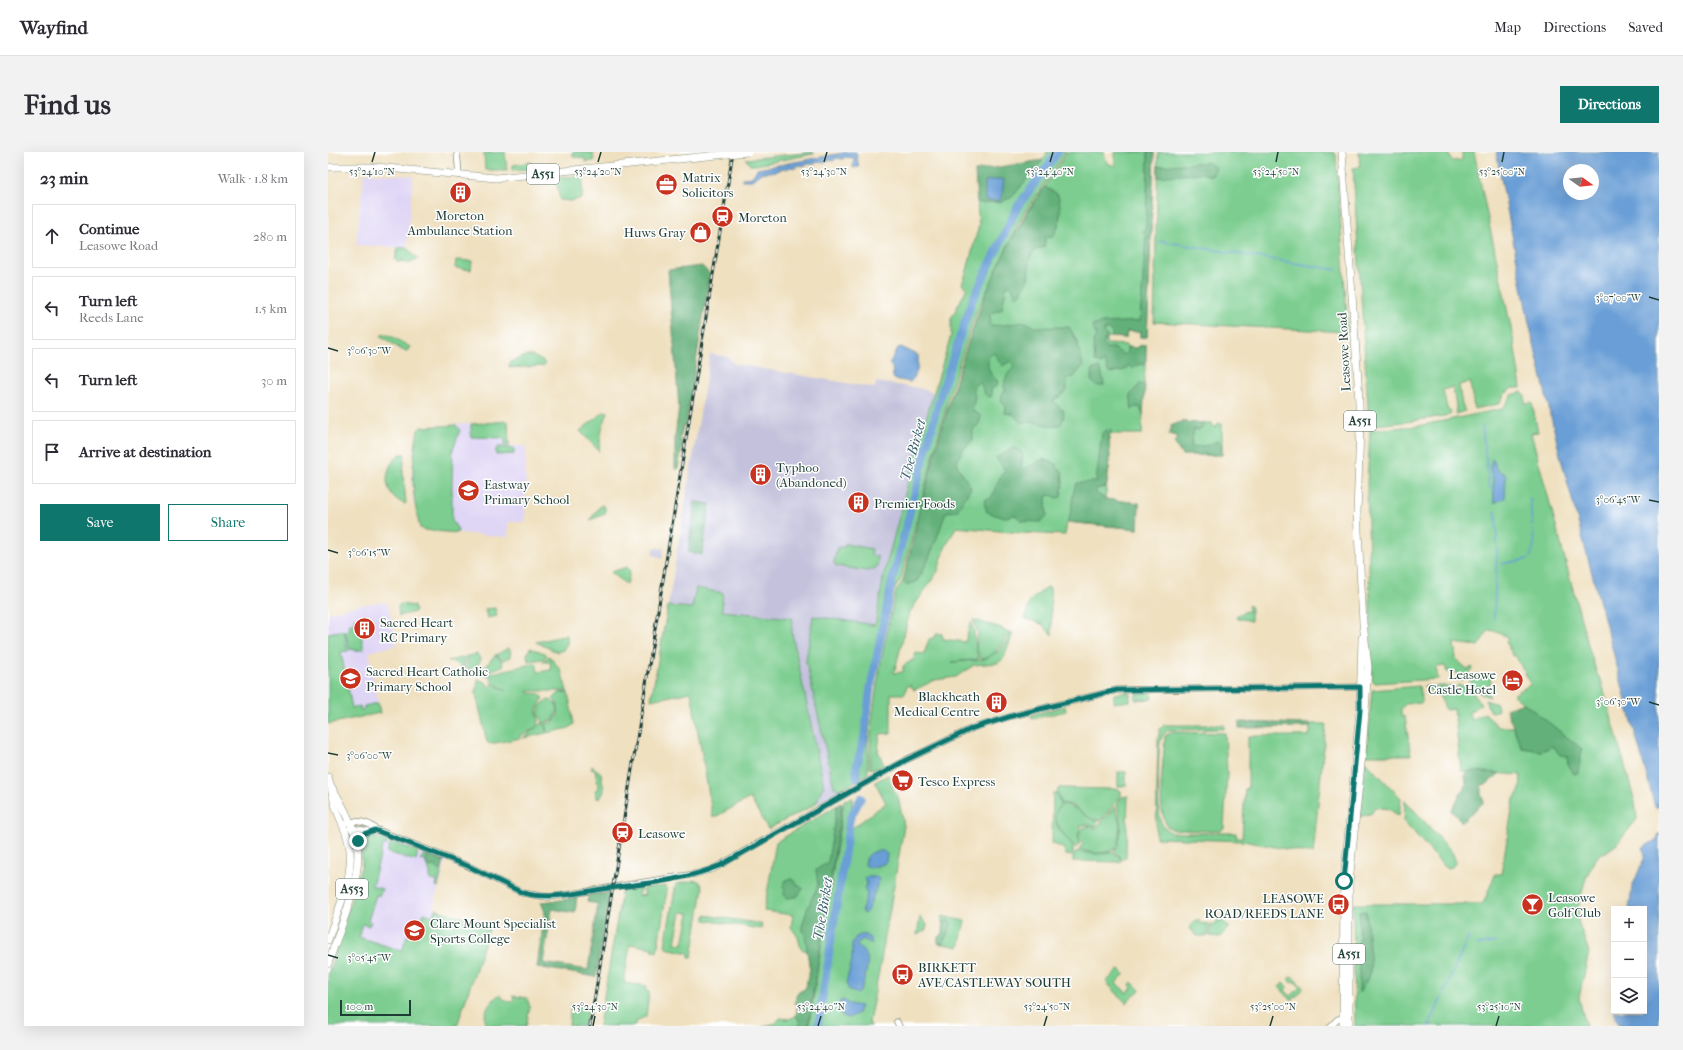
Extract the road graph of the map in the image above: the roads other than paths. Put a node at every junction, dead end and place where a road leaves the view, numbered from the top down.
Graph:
1 (457, 152) edge
2 (749, 152) edge
3 (1342, 152) edge
4 (328, 167) edge
5 (459, 174) junction
6 (1364, 687) junction
7 (328, 777) edge
8 (331, 786) junction
9 (351, 825) junction
10 (343, 827) junction
11 (372, 830) junction
12 (357, 842) junction
13 (328, 940) edge
14 (328, 964) edge
15 (1346, 1022) edge
16 (1331, 1026) edge

1 - 5 street
2 - 5 main road, A551, bridge
3 - 6 main road, Leasowe Road / A551
4 - 5 main road, A551
6 - 11 street
6 - 15 main road, Leasowe Road / A551
7 - 8 main road, A553
8 - 9 main road, A553
8 - 10 main road, A553
9 - 10 street
9 - 11 street
9 - 12 main road, A553
10 - 13 main road, A553
11 - 12 street
12 - 14 main road, A553
15 - 16 street, Leasowe Road

